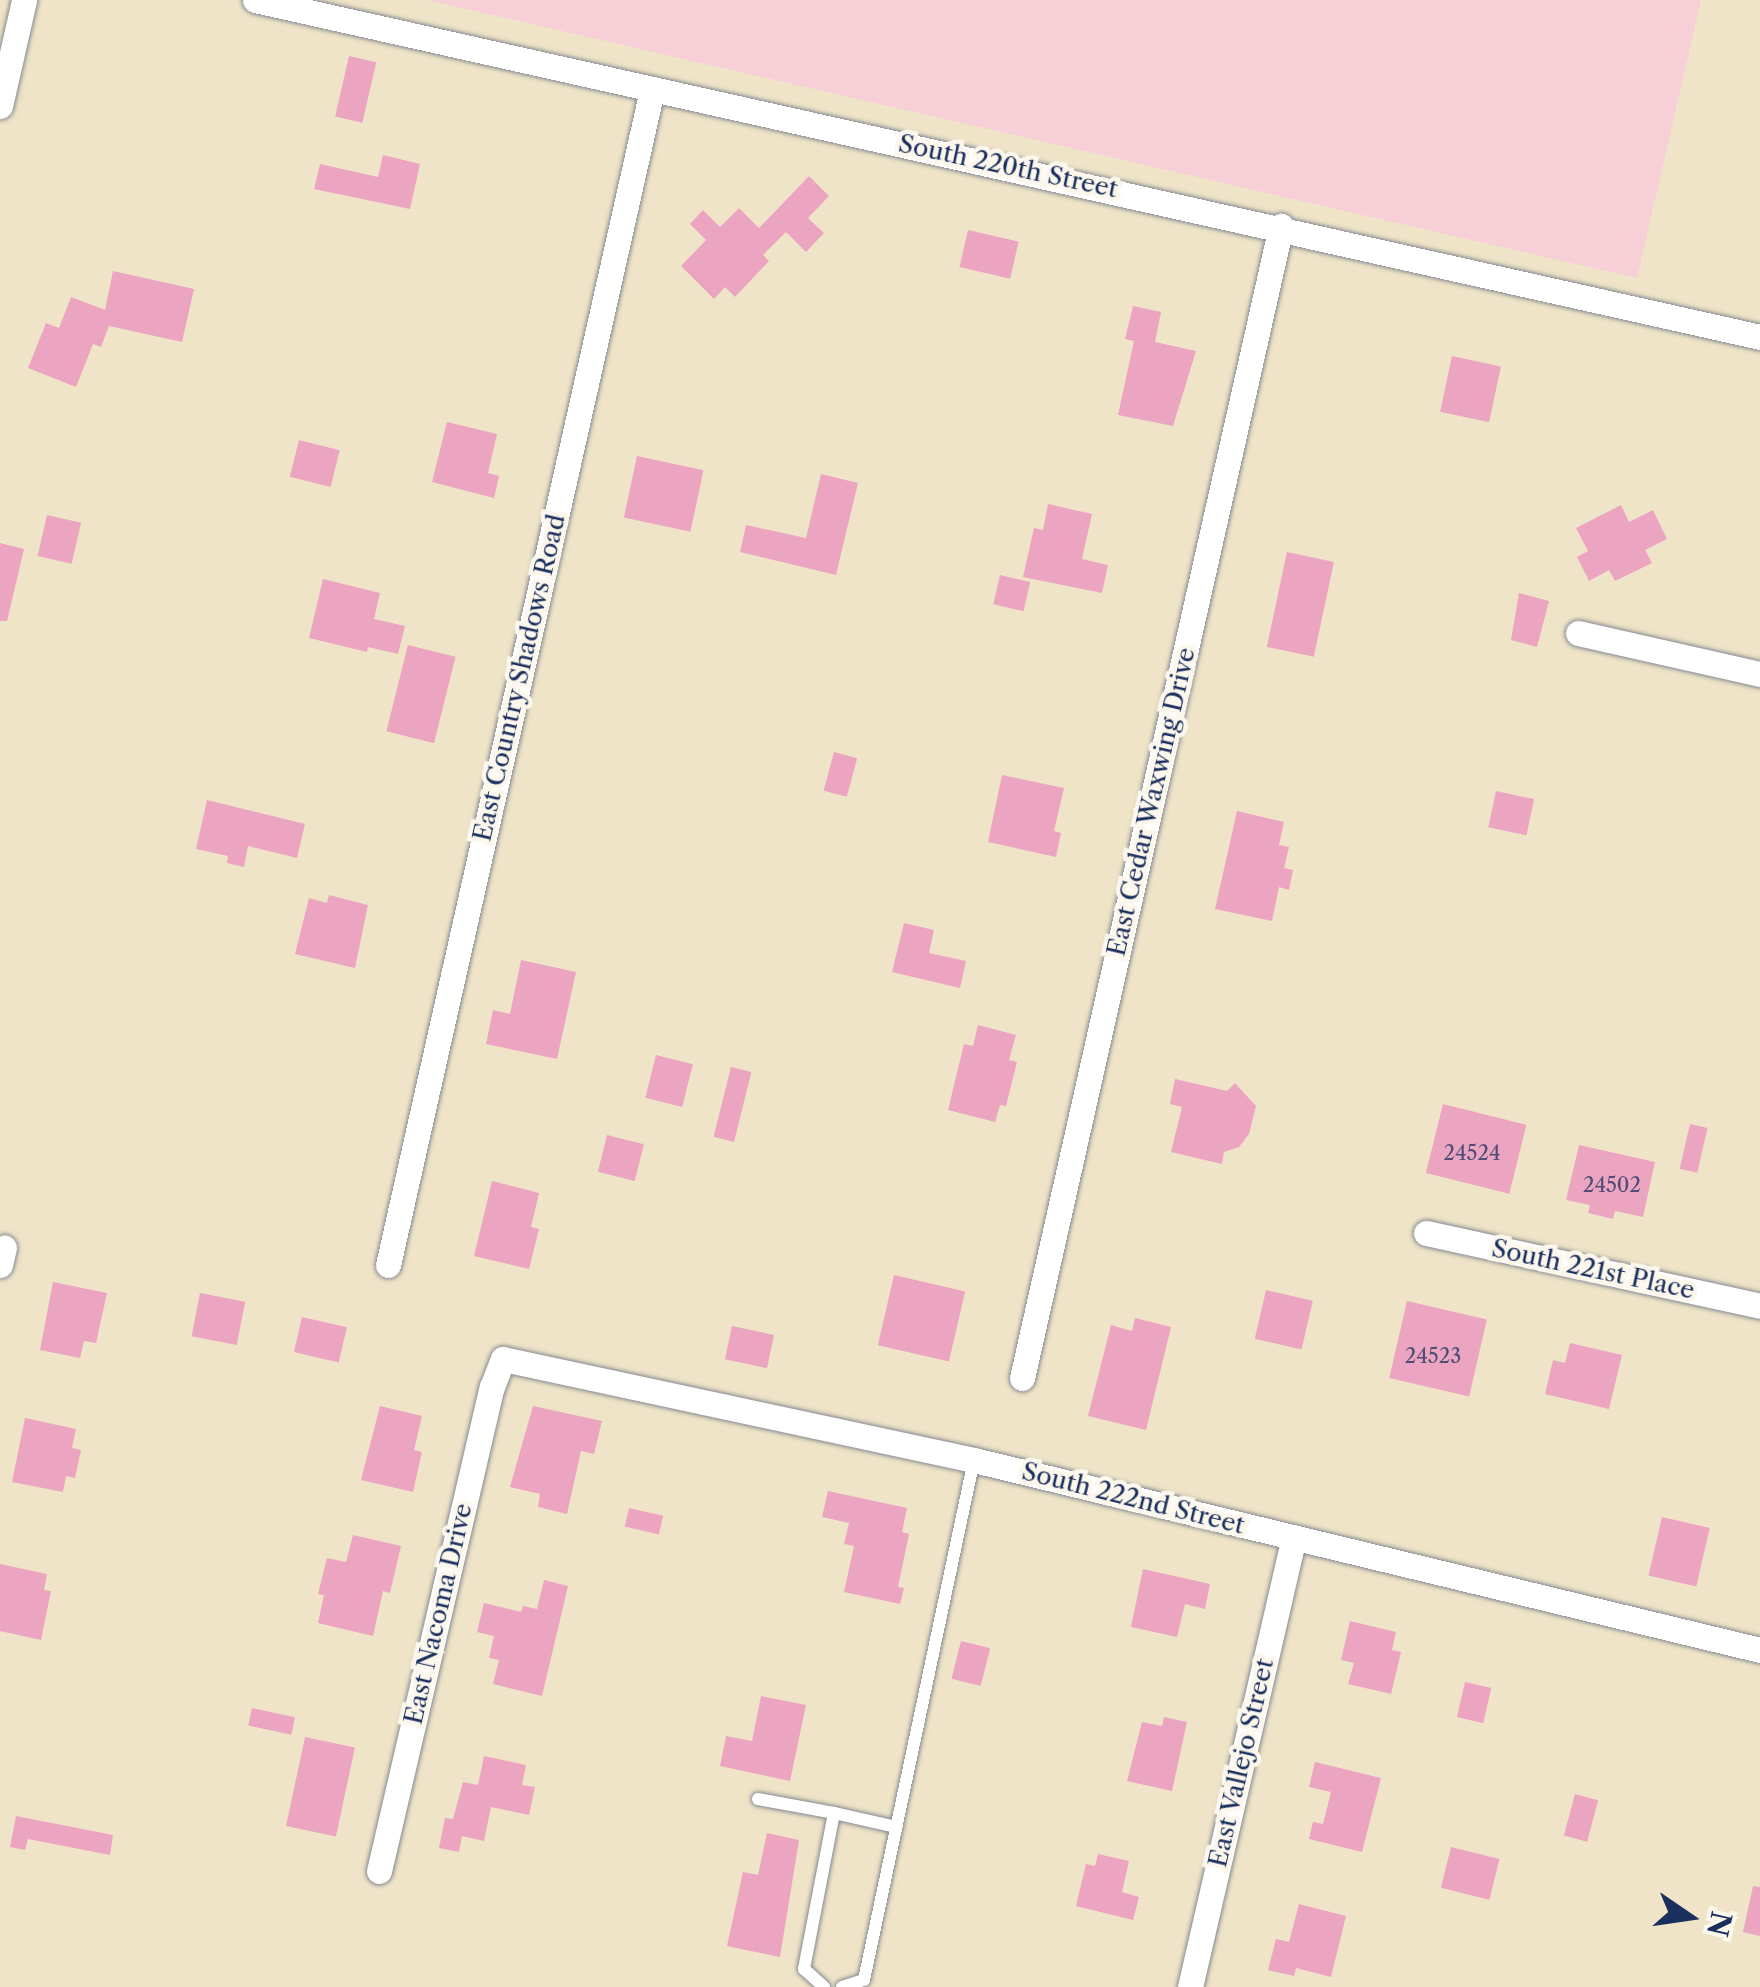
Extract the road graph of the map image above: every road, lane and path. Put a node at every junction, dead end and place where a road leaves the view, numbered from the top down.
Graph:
1 (24, 0) edge
2 (255, 0) edge
3 (652, 90) junction
4 (0, 106) edge
5 (1281, 226) junction
6 (1760, 337) edge
7 (1578, 632) dead end
8 (1760, 674) edge
9 (1426, 1234) dead end
10 (388, 1266) dead end
11 (1760, 1306) edge
12 (503, 1359) joint
13 (1022, 1378) dead end
14 (974, 1460) junction
15 (1294, 1538) junction
16 (1760, 1650) edge
17 (758, 1798) dead end
18 (834, 1813) junction
19 (896, 1827) junction
20 (379, 1872) dead end
21 (824, 1987) edge
22 (842, 1987) edge
23 (1190, 1987) edge

1 - 4 street
2 - 3 street, South 220th Street
3 - 5 street, South 220th Street
3 - 10 street, East Country Shadows Road
5 - 6 street, South 220th Street
5 - 13 street, East Cedar Waxwing Drive
7 - 8 street
9 - 11 street, South 221st Place
12 - 14 street, South 222nd Street
12 - 20 street, East Nacoma Drive
14 - 15 street, South 222nd Street
14 - 19 lane
15 - 16 street, South 222nd Street
15 - 23 street, East Vallejo Street
17 - 18 lane
18 - 19 lane
18 - 21 lane
19 - 22 lane

